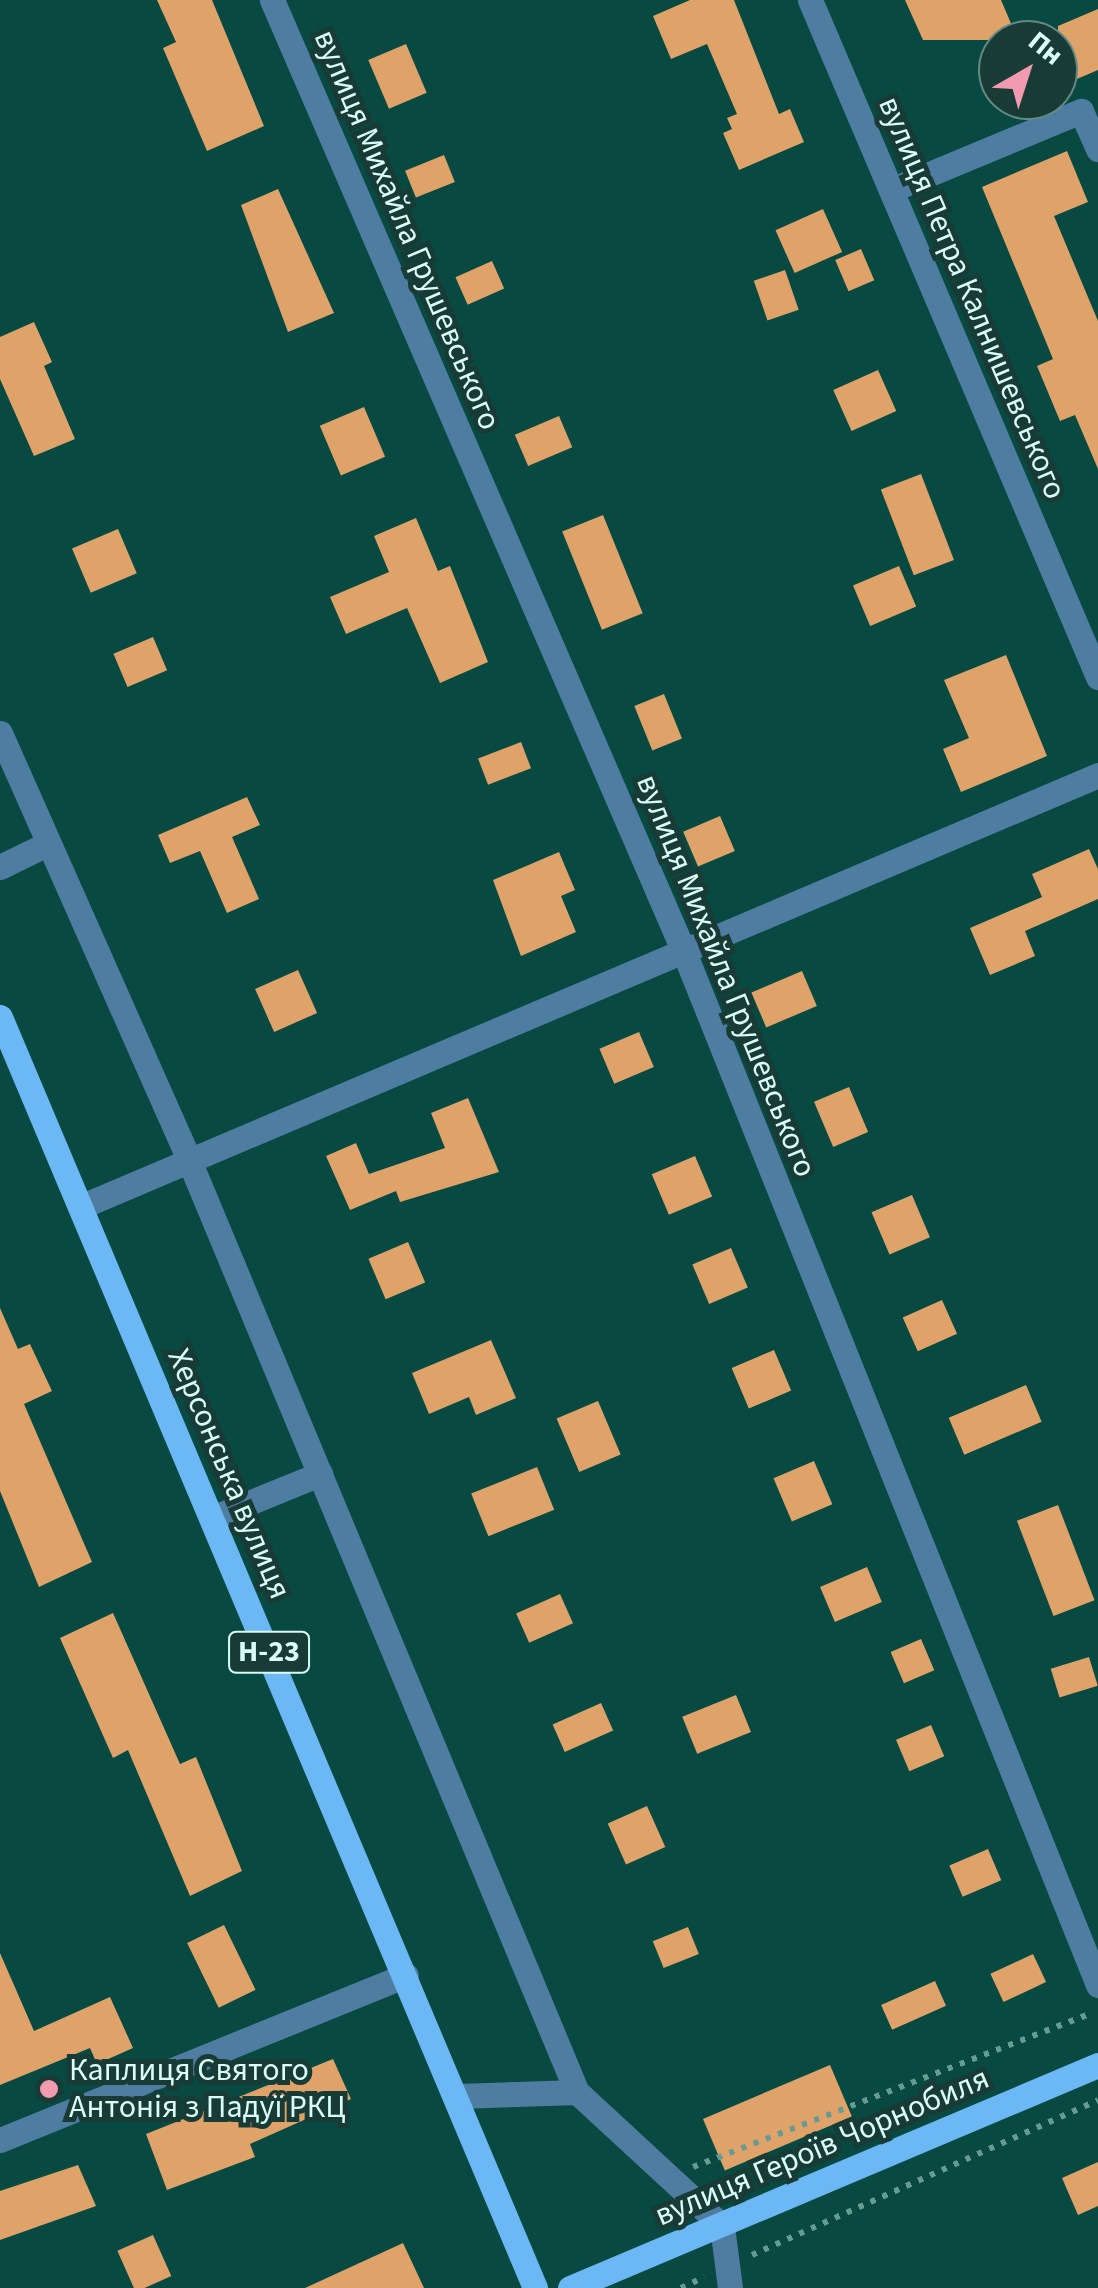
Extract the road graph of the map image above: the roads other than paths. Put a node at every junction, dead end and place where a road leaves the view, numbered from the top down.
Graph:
1 (272, 0) edge
2 (810, 0) edge
3 (1098, 150) edge
4 (891, 190) junction
5 (1098, 677) edge
6 (0, 733) edge
7 (1098, 775) edge
8 (48, 844) junction
9 (0, 868) edge
10 (684, 952) junction
11 (0, 1017) edge
12 (189, 1160) junction
13 (80, 1207) junction
14 (320, 1474) junction
15 (212, 1518) junction
16 (406, 1975) junction
17 (1098, 1985) edge
18 (1098, 2065) edge
19 (576, 2092) junction
20 (458, 2096) junction
21 (1, 2136) edge
22 (722, 2226) junction
23 (728, 2277) edge
24 (535, 2288) edge
25 (570, 2288) edge

1 - 10 street, вулиця Михайла Грушевського
2 - 4 street, вулиця Петра Калнишевського
3 - 4 street
4 - 5 street, вулиця Петра Калнишевського
6 - 8 street
7 - 10 street
8 - 9 street
8 - 12 street
10 - 12 street
10 - 17 street, вулиця Михайла Грушевського
11 - 13 main road, Херсонська вулиця / Н-23
12 - 13 street
12 - 14 street
13 - 15 main road, Херсонська вулиця / Н-23
14 - 15 street
14 - 19 street
15 - 16 main road, Херсонська вулиця / Н-23
16 - 20 main road, Херсонська вулиця / Н-23
16 - 21 street
18 - 22 main road, вулиця Героїв Чорнобиля
19 - 20 street
19 - 22 street
20 - 24 main road, Херсонська вулиця / Н-23
22 - 23 street
22 - 25 main road, вулиця Героїв Чорнобиля

